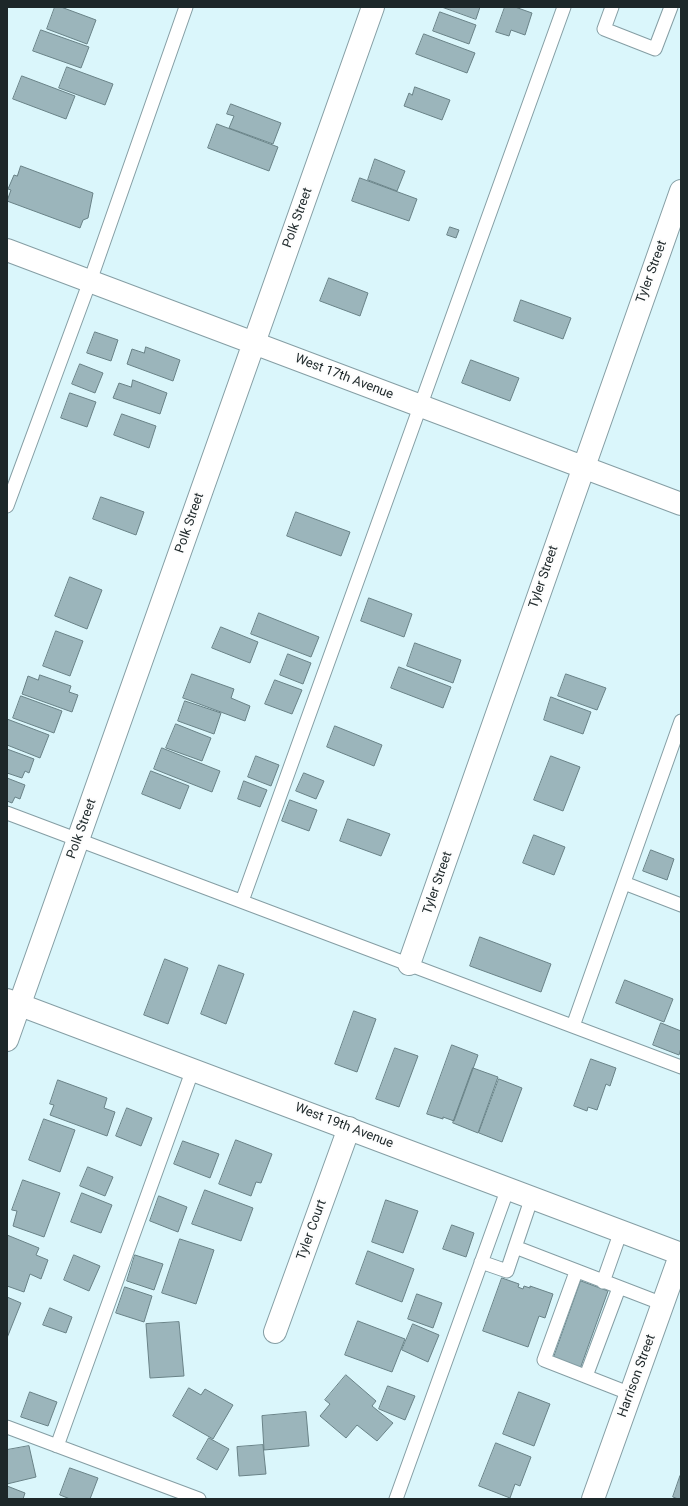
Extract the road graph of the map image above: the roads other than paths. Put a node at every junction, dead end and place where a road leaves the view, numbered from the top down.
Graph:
1 (186, 7) edge
2 (373, 7) edge
3 (564, 7) edge
4 (612, 7) edge
5 (670, 7) edge
6 (681, 190) edge
7 (7, 250) edge
8 (90, 282) junction
9 (253, 343) junction
10 (421, 406) junction
11 (583, 467) junction
12 (681, 504) edge
13 (7, 506) edge
14 (681, 721) edge
15 (7, 813) edge
16 (78, 839) junction
17 (624, 883) junction
18 (242, 901) junction
19 (681, 905) edge
20 (409, 964) junction
21 (13, 1002) edge
22 (573, 1026) junction
23 (7, 1040) edge
24 (681, 1067) edge
25 (193, 1069) junction
26 (348, 1128) junction
27 (508, 1188) junction
28 (532, 1197) junction
29 (621, 1231) junction
30 (515, 1248) junction
31 (681, 1254) edge
32 (481, 1262) junction
33 (576, 1272) junction
34 (603, 1282) junction
35 (619, 1288) junction
36 (663, 1304) junction
37 (275, 1332) dead end
38 (586, 1376) junction
39 (631, 1394) junction
40 (7, 1426) edge
41 (57, 1446) junction
42 (199, 1499) edge
43 (396, 1499) edge
44 (593, 1499) edge

1 - 8 lane
2 - 9 street, Polk Street
3 - 10 lane
4 - 5 lane
6 - 11 street, Tyler Street
7 - 8 street, West 17th Avenue
8 - 9 street, West 17th Avenue
8 - 13 lane
9 - 10 street, West 17th Avenue
9 - 16 street, Polk Street
10 - 11 street, West 17th Avenue
10 - 18 lane
11 - 12 street, West 17th Avenue
11 - 20 street, Tyler Street
14 - 17 lane
15 - 16 lane
16 - 18 lane
16 - 21 street, Polk Street
17 - 19 lane
17 - 22 lane
18 - 20 lane
20 - 22 lane
21 - 23 street, Polk Street
21 - 25 street, West 19th Avenue
22 - 24 lane
25 - 26 street, West 19th Avenue
25 - 41 lane
26 - 27 street, West 19th Avenue
26 - 37 street, Tyler Court
27 - 28 street, West 19th Avenue
27 - 32 lane
28 - 29 street, West 19th Avenue
28 - 30 lane
29 - 31 street, West 19th Avenue
29 - 34 lane
30 - 32 lane
30 - 33 lane
31 - 36 street, Harrison Street
32 - 43 lane
33 - 34 lane
33 - 38 lane
34 - 35 lane
35 - 36 lane
35 - 38 lane
36 - 39 street, Harrison Street
38 - 39 lane
39 - 44 street, Harrison Street
40 - 41 lane
41 - 42 lane

